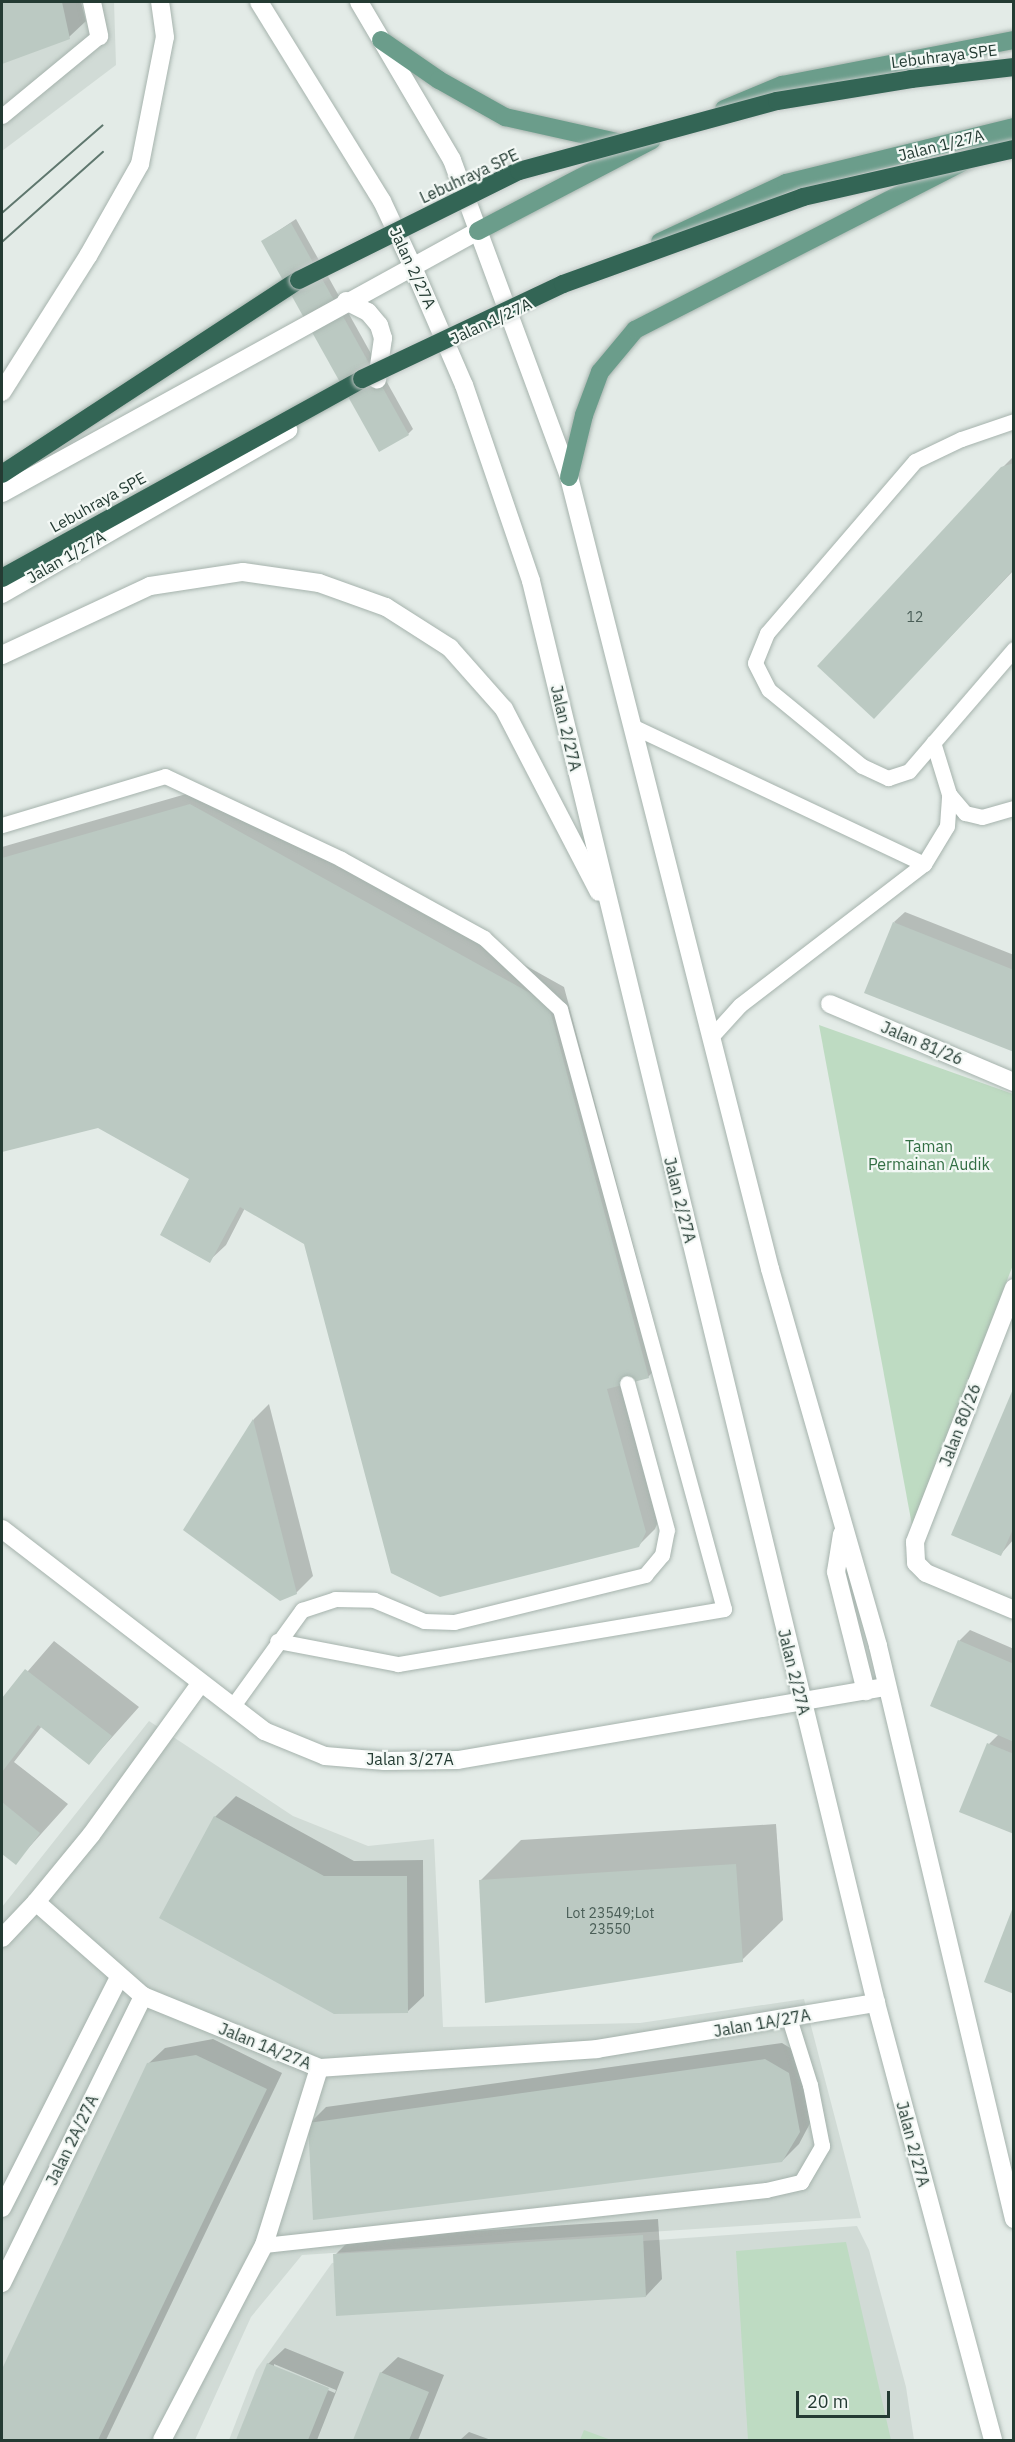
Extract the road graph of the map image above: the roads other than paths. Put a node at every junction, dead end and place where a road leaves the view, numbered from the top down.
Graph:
1 (92, 2) edge
2 (160, 2) edge
3 (260, 2) edge
4 (359, 2) edge
5 (99, 36) joint
6 (381, 40) junction
7 (1014, 40) edge
8 (1014, 67) edge
9 (2, 116) edge
10 (1014, 128) edge
11 (1014, 136) edge
12 (637, 147) junction
13 (1014, 149) edge
14 (478, 231) junction
15 (412, 265) junction
16 (346, 301) junction
17 (508, 312) junction
18 (447, 341) junction
19 (377, 380) junction
20 (2, 392) edge
21 (1014, 421) edge
22 (2, 474) edge
23 (569, 477) junction
24 (2, 493) edge
25 (2, 578) edge
26 (2, 594) edge
27 (1014, 649) edge
28 (2, 655) edge
29 (1014, 667) edge
30 (994, 672) junction
31 (632, 726) junction
32 (933, 742) junction
33 (949, 794) junction
34 (1014, 808) edge
35 (2, 825) edge
36 (924, 864) junction
37 (610, 912) junction
38 (830, 1004) dead end
39 (711, 1037) junction
40 (1014, 1082) edge
41 (1014, 1288) edge
42 (627, 1383) dead end
43 (2, 1529) edge
44 (843, 1529) junction
45 (1014, 1610) edge
46 (277, 1641) junction
47 (200, 1684) junction
48 (886, 1687) junction
49 (866, 1691) junction
50 (802, 1703) junction
51 (232, 1707) junction
52 (36, 1902) junction
53 (2, 1938) edge
54 (119, 1977) junction
55 (143, 1996) junction
56 (876, 2003) junction
57 (789, 2018) junction
58 (319, 2068) junction
59 (2, 2208) edge
60 (1014, 2219) edge
61 (264, 2245) junction
62 (2, 2283) edge
63 (162, 2440) edge
64 (993, 2440) edge

1 - 5 main road
2 - 20 main road
3 - 15 main road, Jalan 2/27A
4 - 6 main road
5 - 9 lane
6 - 12 main road
6 - 14 main road
7 - 12 main road
8 - 22 highway, Lebuhraya SPE, bridge
10 - 17 main road, Jalan 1/27A
11 - 23 main road
12 - 14 main road
13 - 25 highway, Lebuhraya SPE, bridge
14 - 15 main road
14 - 17 main road
15 - 16 main road
15 - 18 main road, Jalan 2/27A
16 - 19 main road
16 - 24 main road
17 - 18 main road, Jalan 1/27A
17 - 23 main road
18 - 19 main road, Jalan 1/27A
18 - 37 main road, Jalan 2/27A
19 - 26 main road, Jalan 1/27A
21 - 32 lane
23 - 31 main road
27 - 30 lane
28 - 37 main road
29 - 30 lane
30 - 32 lane
31 - 36 lane
31 - 39 main road
32 - 33 lane
33 - 34 lane
33 - 36 lane
35 - 46 lane
36 - 39 lane
37 - 50 main road, Jalan 2/27A
38 - 40 main road, Jalan 81/26
39 - 44 main road
41 - 45 main road, Jalan 80/26
42 - 46 lane
43 - 47 main road, Jalan 3/27A
44 - 48 main road
44 - 49 main road
46 - 51 lane
47 - 51 main road, Jalan 3/27A
47 - 52 main road
48 - 49 main road, Jalan 3/27A
48 - 60 main road
49 - 50 main road, Jalan 3/27A
50 - 51 main road, Jalan 3/27A
50 - 56 main road, Jalan 2/27A
52 - 53 main road
52 - 54 main road, Jalan 1A/27A
54 - 55 main road, Jalan 1A/27A
54 - 59 main road, Jalan 2A/27A
55 - 58 main road, Jalan 1A/27A
55 - 62 main road, Jalan 2A/27A
56 - 57 main road, Jalan 1A/27A
56 - 64 main road, Jalan 2/27A
57 - 58 main road, Jalan 1A/27A
57 - 61 lane
58 - 61 main road
61 - 63 main road

